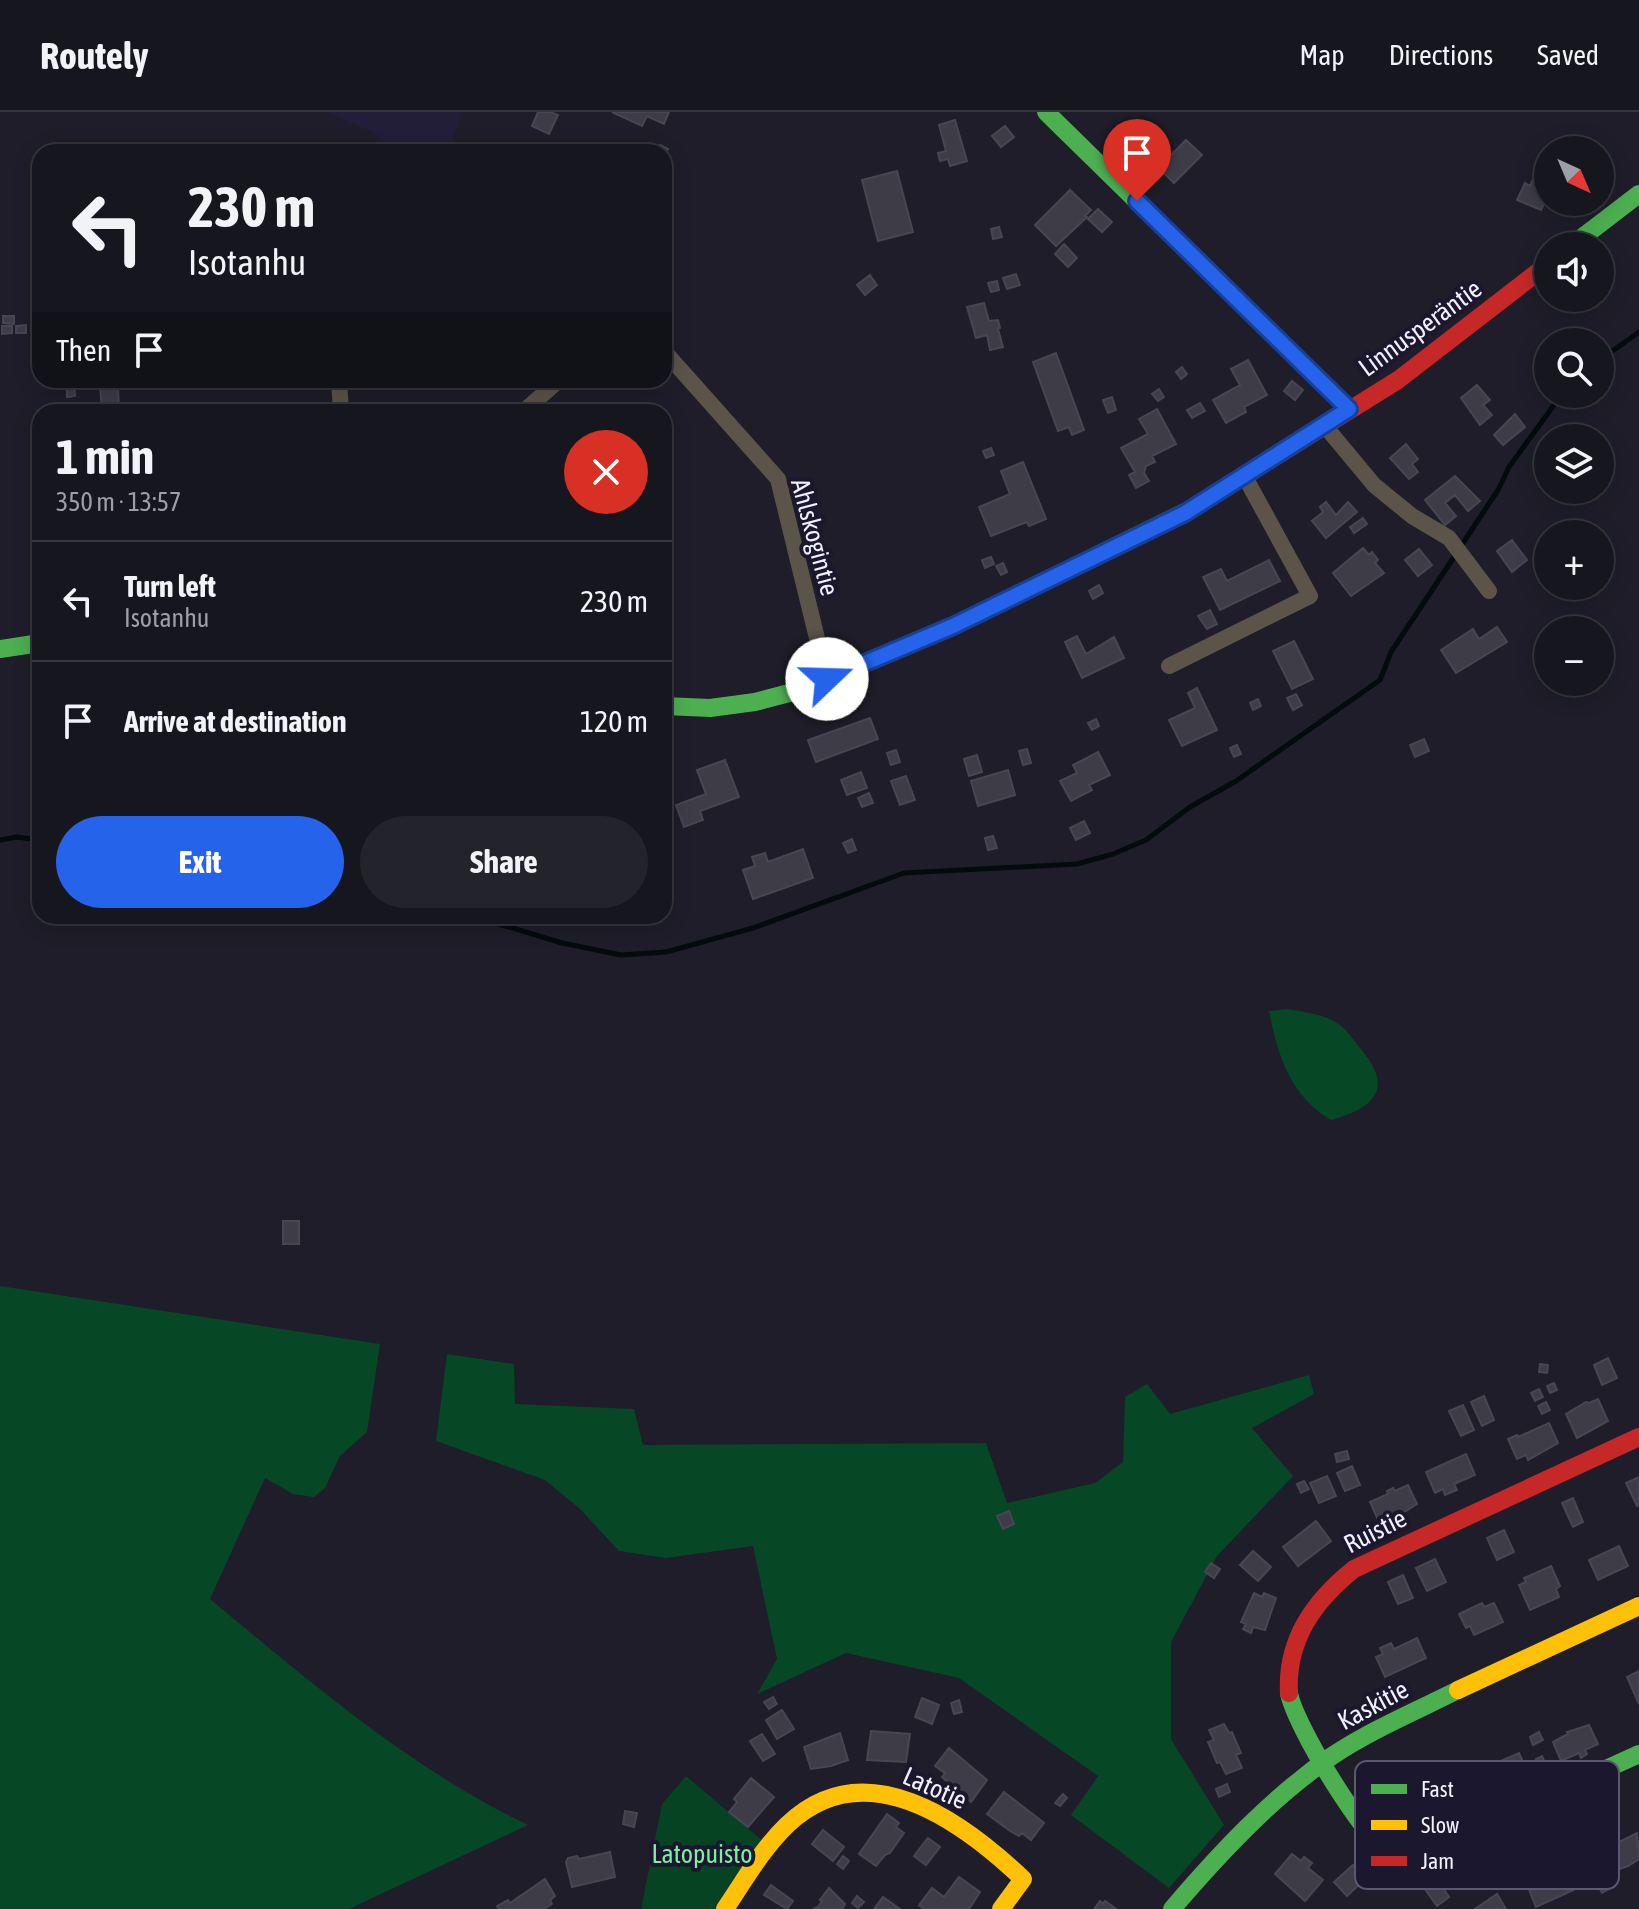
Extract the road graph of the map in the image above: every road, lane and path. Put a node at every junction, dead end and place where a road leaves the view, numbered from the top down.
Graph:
1 (1046, 112) edge
2 (1639, 194) edge
3 (1589, 232) edge
4 (1534, 275) edge
5 (672, 360) edge
6 (550, 388) edge
7 (532, 404) edge
8 (1349, 409) junction
9 (1325, 426) junction
10 (1245, 477) junction
11 (1489, 591) dead end
12 (32, 644) edge
13 (0, 649) edge
14 (1169, 666) dead end
15 (827, 679) junction
16 (672, 706) edge
17 (1639, 1437) edge
18 (1639, 1606) edge
19 (1639, 1754) edge
20 (1619, 1763) edge
21 (1329, 1769) junction
22 (1355, 1808) edge
23 (725, 1909) edge
24 (1001, 1909) edge
25 (1172, 1909) edge

1 - 8 street
2 - 3 street
4 - 8 street, Linnusperäntie
5 - 15 street, Ahlskogintie
6 - 7 street
8 - 9 street, Linnusperäntie
9 - 10 street, Linnusperäntie
9 - 11 street
10 - 14 street
10 - 15 street, Linnusperäntie
12 - 13 street
15 - 16 street, Linnusperäntie
17 - 21 street, Ruistie
18 - 21 street, Kaskitie
19 - 20 street, Ruistie
21 - 22 street, Ruistie
21 - 25 street, Kaskitie
23 - 24 street, Latotie

